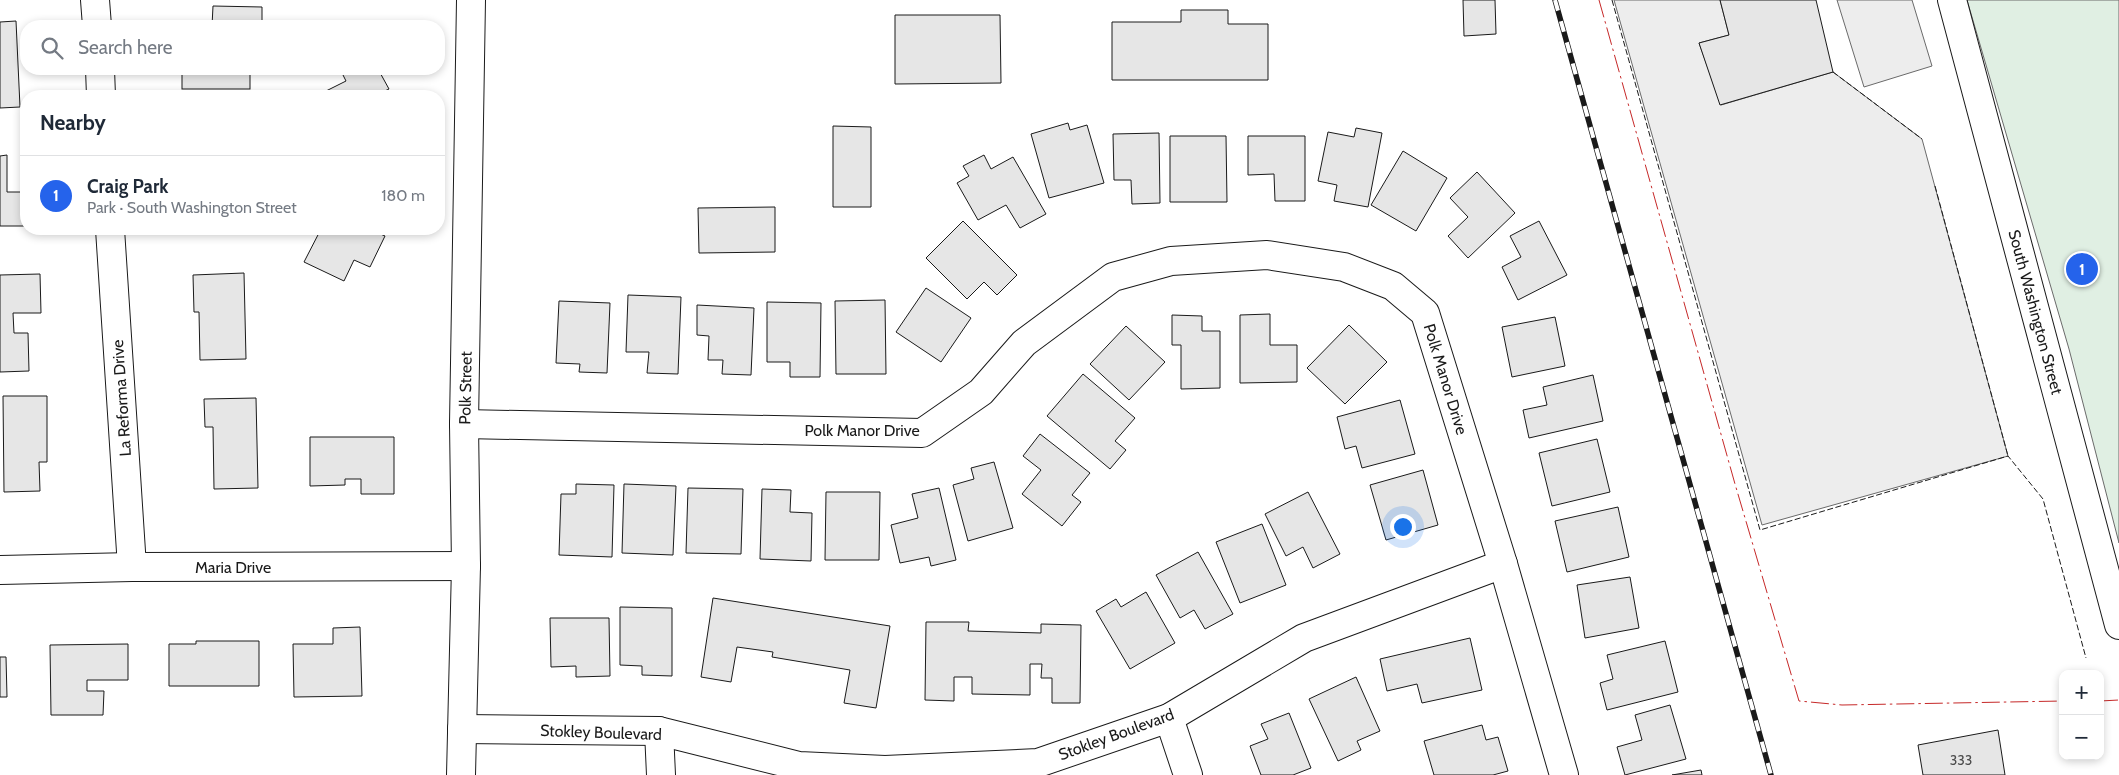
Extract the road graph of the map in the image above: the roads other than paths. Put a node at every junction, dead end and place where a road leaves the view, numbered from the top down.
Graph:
1 (95, 0) edge
2 (471, 0) edge
3 (1952, 0) edge
4 (97, 20) edge
5 (100, 75) edge
6 (101, 90) edge
7 (110, 235) edge
8 (464, 424) junction
9 (1503, 564) junction
10 (466, 566) junction
11 (132, 567) junction
12 (0, 570) edge
13 (2119, 624) edge
14 (1169, 718) junction
15 (462, 729) junction
16 (659, 731) junction
17 (885, 772) edge
18 (462, 775) edge
19 (661, 775) edge
20 (1188, 775) edge
21 (1564, 775) edge

1 - 4 street
2 - 8 street, Polk Street
3 - 13 street, South Washington Street
5 - 6 street
7 - 11 street, La Reforma Drive
8 - 9 street, Polk Manor Drive
8 - 10 street, Polk Street
9 - 14 street, Stokley Boulevard
9 - 21 street, Polk Manor Drive
10 - 11 street, Maria Drive
10 - 15 street, Polk Street
11 - 12 street, Maria Drive
14 - 17 street, Stokley Boulevard
14 - 20 street
15 - 16 street, Stokley Boulevard
15 - 18 street, Polk Street
16 - 17 street, Stokley Boulevard
16 - 19 street

